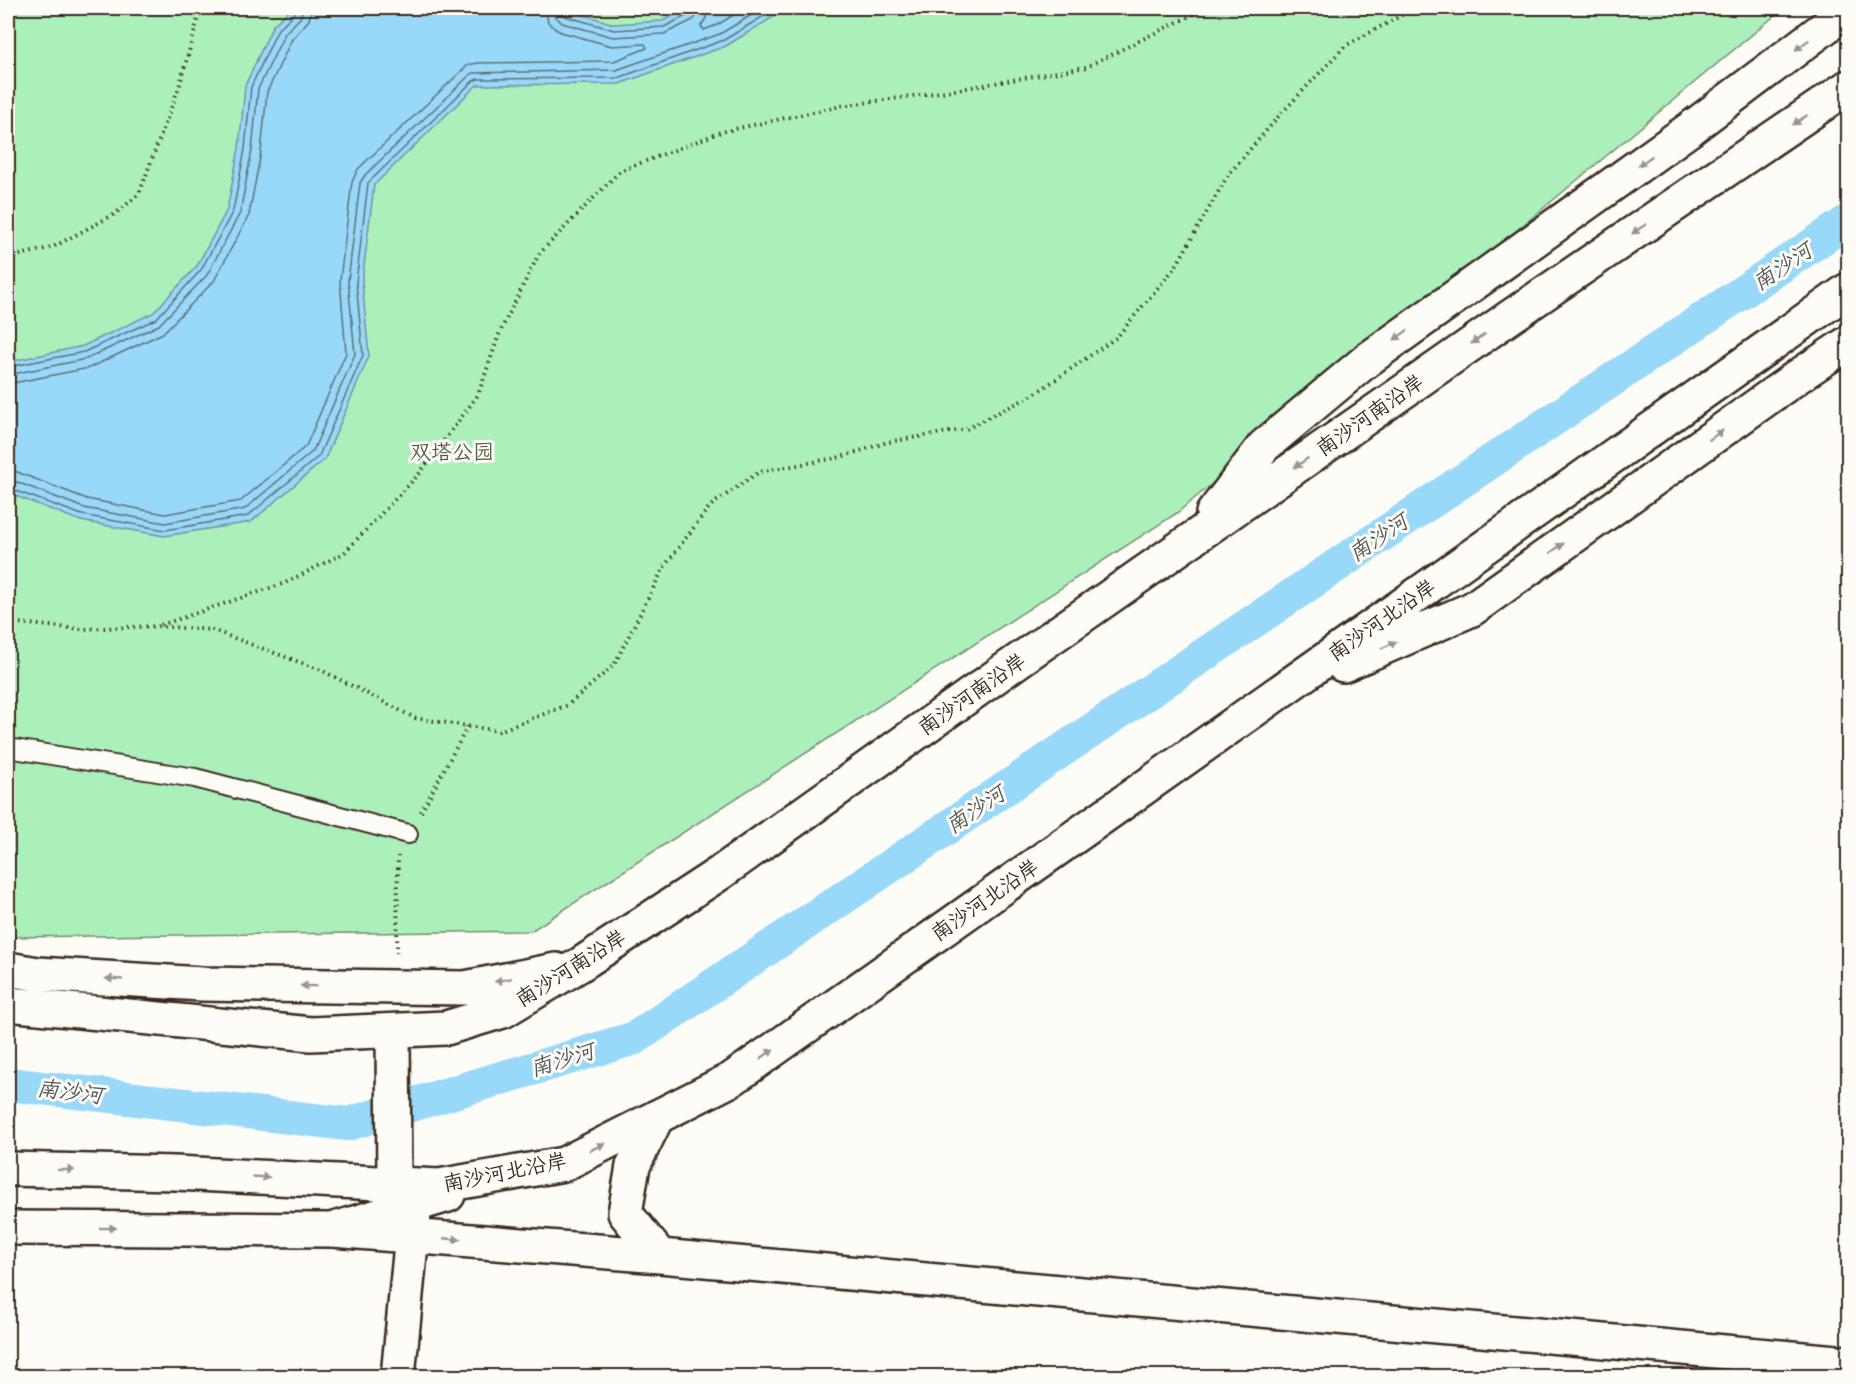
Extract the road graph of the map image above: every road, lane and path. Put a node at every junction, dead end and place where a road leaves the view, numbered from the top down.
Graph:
1 (201, 8) edge
2 (1206, 8) edge
3 (1415, 8) edge
4 (1848, 10) edge
5 (1848, 87) edge
6 (8, 258) edge
7 (1848, 290) edge
8 (1848, 343) edge
9 (1194, 538) junction
10 (8, 622) edge
11 (157, 626) junction
12 (1278, 694) junction
13 (8, 748) edge
14 (408, 834) dead end
15 (581, 964) junction
16 (8, 969) edge
17 (8, 1004) edge
18 (393, 1031) junction
19 (657, 1117) junction
20 (8, 1169) edge
21 (407, 1208) junction
22 (8, 1228) edge
23 (660, 1256) junction
24 (1848, 1363) edge
25 (398, 1377) edge

1 - 6 path
2 - 11 path
3 - 11 path
4 -> 9 main road
5 -> 9 main road, 南沙河南沿岸
7 - 12 main road, 南沙河北沿岸
12 -> 8 main road
9 - 15 main road, 南沙河南沿岸
10 - 11 path
19 -> 12 main road, 南沙河北沿岸
13 - 14 lane
15 -> 16 main road
15 - 18 main road, 南沙河南沿岸
17 - 18 main road, 南沙河南沿岸
18 - 21 main road
21 -> 19 main road, 南沙河北沿岸
19 - 23 main road
20 -> 21 main road, 南沙河北沿岸
22 -> 21 main road
21 -> 23 main road
21 - 25 main road
23 - 24 main road

